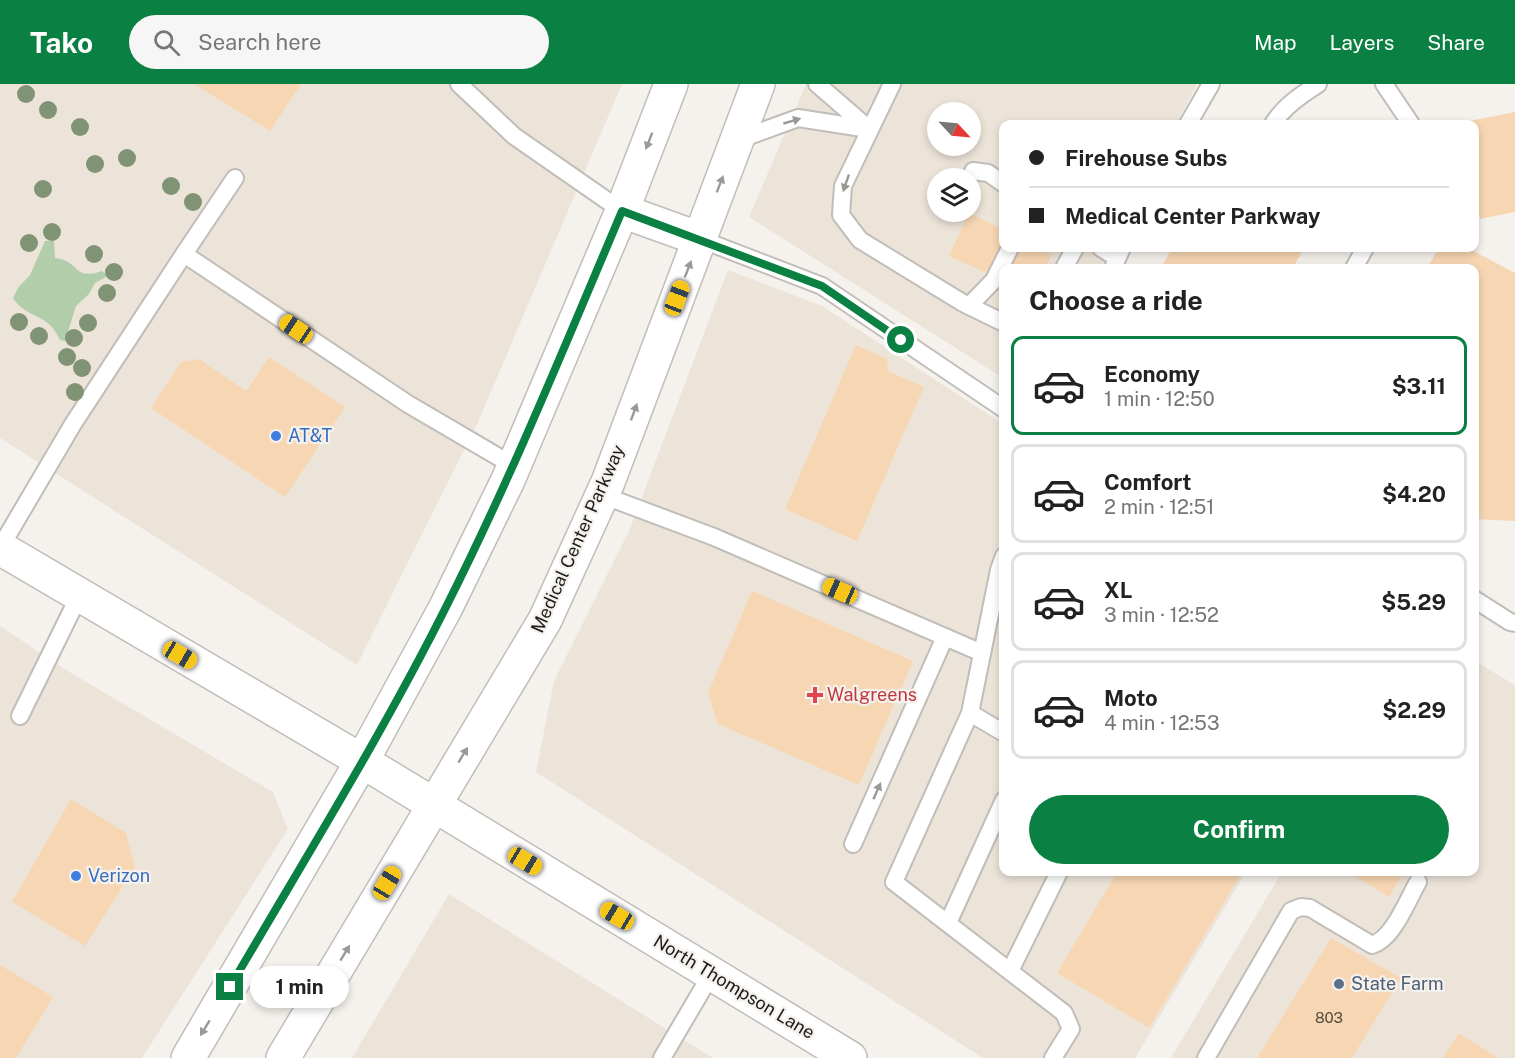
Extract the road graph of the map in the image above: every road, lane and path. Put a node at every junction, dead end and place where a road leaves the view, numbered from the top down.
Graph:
1 (459, 84) edge
2 (671, 84) edge
3 (758, 84) edge
4 (818, 84) edge
5 (892, 84) edge
6 (1211, 84) edge
7 (1318, 84) edge
8 (1384, 84) edge
9 (1190, 120) edge
10 (1275, 120) edge
11 (1408, 120) edge
12 (869, 129) junction
13 (737, 140) junction
14 (981, 172) edge
15 (235, 178) dead end
16 (999, 181) edge
17 (622, 211) junction
18 (700, 239) junction
19 (184, 254) junction
20 (999, 270) edge
21 (969, 306) junction
22 (999, 321) edge
23 (999, 406) edge
24 (514, 466) junction
25 (602, 495) junction
26 (0, 548) edge
27 (999, 570) edge
28 (79, 596) junction
29 (1479, 602) edge
30 (1515, 623) edge
31 (945, 637) junction
32 (982, 653) junction
33 (970, 713) junction
34 (20, 716) dead end
35 (999, 730) edge
36 (362, 761) junction
37 (433, 805) junction
38 (999, 811) edge
39 (853, 844) dead end
40 (1057, 876) edge
41 (1418, 882) dead end
42 (948, 923) junction
43 (1010, 971) junction
44 (712, 974) junction
45 (188, 1058) edge
46 (283, 1058) edge
47 (662, 1058) edge
48 (850, 1058) edge
49 (1053, 1058) edge
50 (1206, 1058) edge

1 - 17 lane
2 -> 17 main road
3 - 13 main road, Medical Center Parkway
4 - 12 lane
5 - 12 lane
6 - 9 lane
7 - 10 lane
8 - 11 lane
13 -> 12 lane
12 -> 21 lane
18 -> 13 main road, Medical Center Parkway
14 - 16 lane
15 - 19 lane
17 - 18 main road
17 - 24 main road
18 - 23 lane
25 -> 18 main road, Medical Center Parkway
19 - 24 lane
19 - 26 lane
20 - 21 lane
21 - 22 lane
24 - 36 main road
25 - 31 lane
37 -> 25 main road, Medical Center Parkway
26 - 28 main road, North Thompson Lane
27 - 32 lane
28 - 34 lane
28 - 36 main road, North Thompson Lane
29 - 30 lane
31 - 32 lane
39 -> 31 lane
32 - 33 lane
33 - 35 lane
33 - 42 lane
36 - 37 main road, North Thompson Lane
36 -> 45 main road
37 - 44 main road, North Thompson Lane
46 -> 37 main road, Medical Center Parkway
38 - 42 lane
40 - 43 lane
41 - 50 lane
42 - 43 lane
43 - 49 lane
44 - 47 lane
44 - 48 main road, North Thompson Lane

